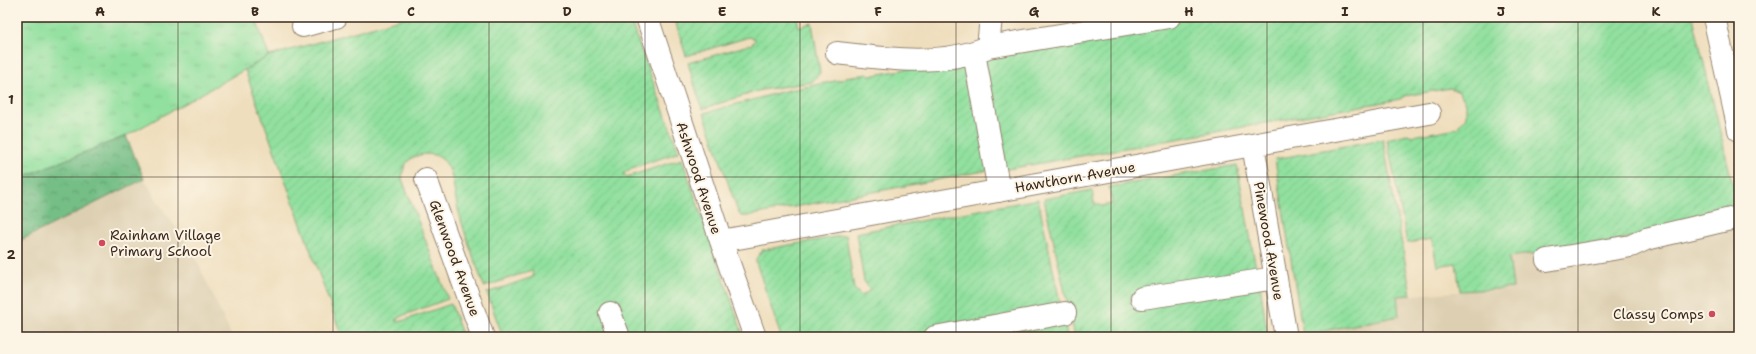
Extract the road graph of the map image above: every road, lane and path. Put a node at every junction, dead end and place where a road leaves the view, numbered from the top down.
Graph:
1 (336, 17) edge
2 (647, 17) edge
3 (991, 17) edge
4 (1168, 17) edge
5 (1714, 17) edge
6 (303, 26) dead end
7 (981, 50) junction
8 (837, 52) dead end
9 (1429, 113) dead end
10 (1739, 130) edge
11 (1253, 145) junction
12 (426, 179) dead end
13 (999, 191) junction
14 (1739, 217) edge
15 (721, 242) junction
16 (1547, 260) dead end
17 (1276, 278) junction
18 (1142, 298) dead end
19 (610, 313) dead end
20 (1065, 313) dead end
21 (483, 337) edge
22 (619, 337) edge
23 (755, 337) edge
24 (934, 337) edge
25 (1286, 337) edge

1 - 6 street
2 - 15 street, Ashwood Avenue
3 - 7 street
4 - 7 street
5 - 10 street
7 - 8 street
7 - 13 street
9 - 11 street, Hawthorn Avenue
11 - 13 street, Hawthorn Avenue
11 - 17 street, Pinewood Avenue
12 - 21 street, Glenwood Avenue
13 - 15 street, Hawthorn Avenue
14 - 16 street
15 - 23 street, Ashwood Avenue
17 - 18 street
17 - 25 street, Pinewood Avenue
19 - 22 street
20 - 24 street

